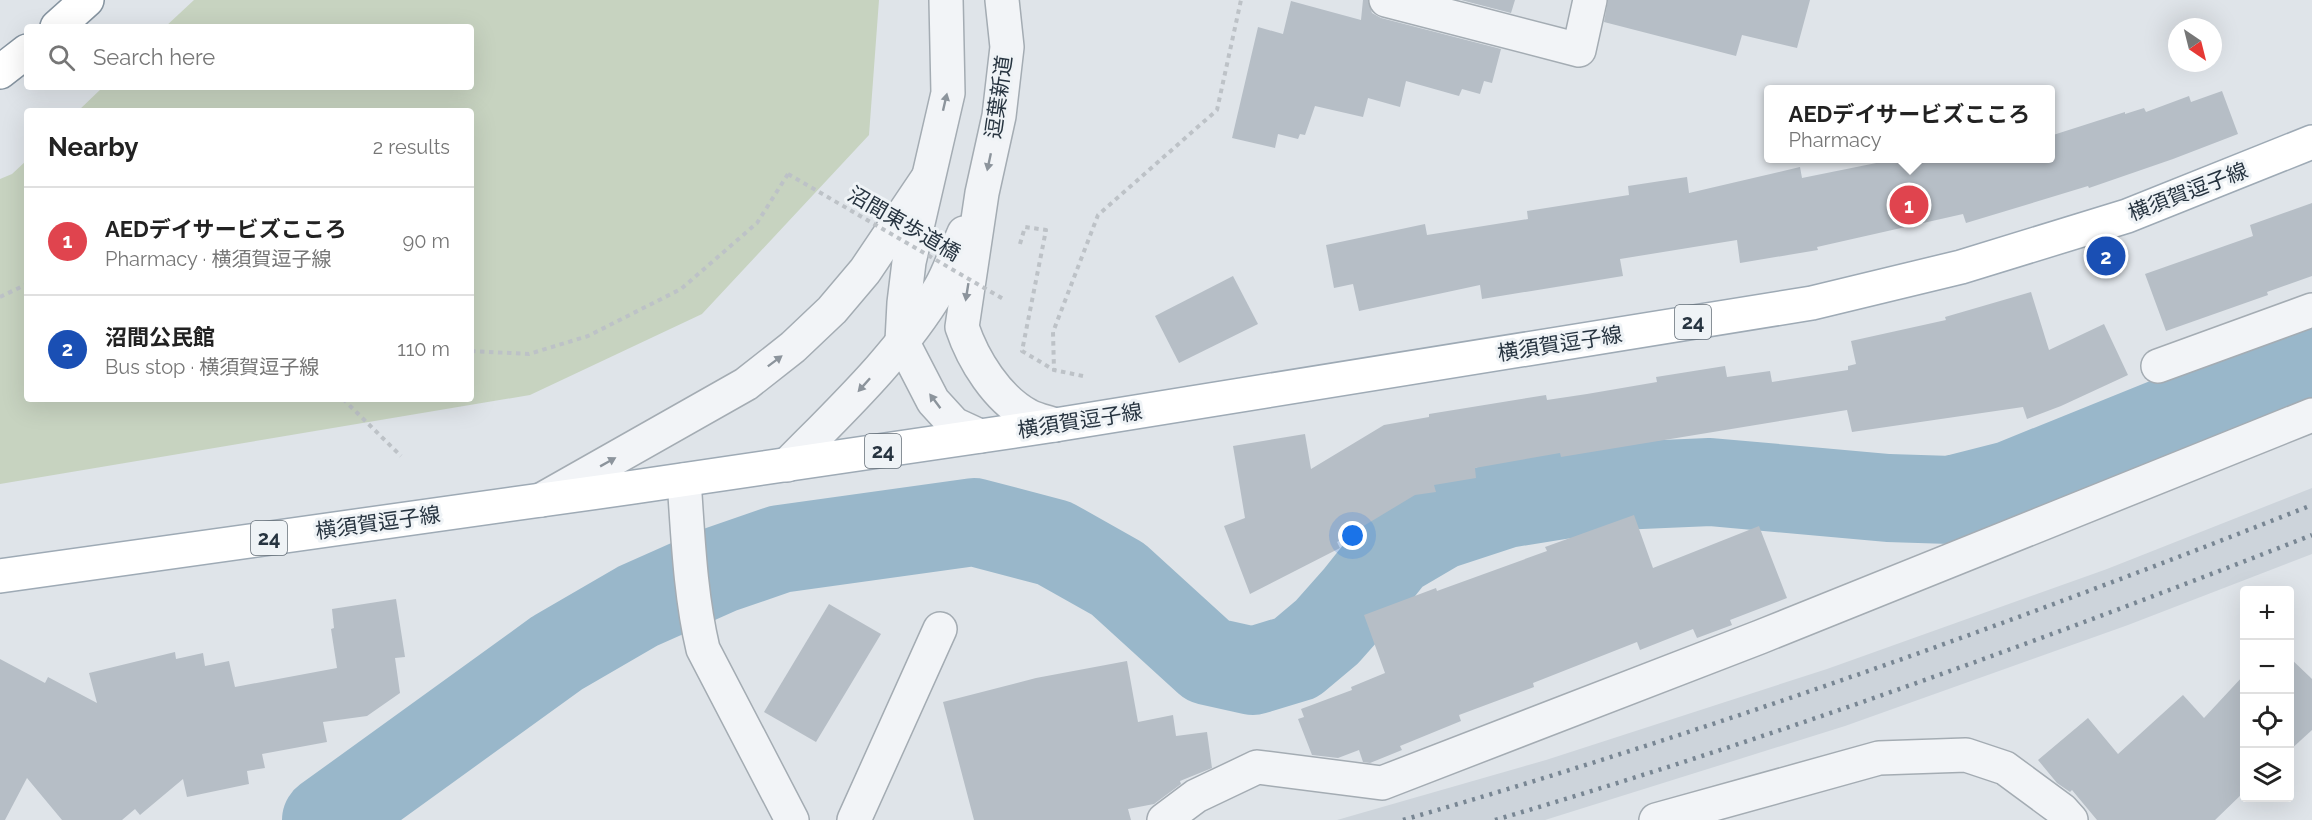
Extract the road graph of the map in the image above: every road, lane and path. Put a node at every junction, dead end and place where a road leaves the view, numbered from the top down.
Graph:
1 (87, 0) edge
2 (946, 0) edge
3 (1002, 0) edge
4 (1241, 0) edge
5 (1386, 0) edge
6 (1590, 0) edge
7 (60, 24) edge
8 (24, 53) edge
9 (0, 72) edge
10 (2312, 142) edge
11 (927, 179) junction
12 (982, 193) junction
13 (1019, 248) dead end
14 (24, 285) edge
15 (1008, 289) dead end
16 (0, 297) edge
17 (2312, 310) edge
18 (902, 341) junction
19 (474, 351) edge
20 (2158, 366) dead end
21 (1054, 370) junction
22 (1090, 377) dead end
23 (346, 402) edge
24 (2312, 415) edge
25 (1056, 425) junction
26 (980, 436) junction
27 (400, 456) dead end
28 (787, 465) junction
29 (684, 480) junction
30 (539, 501) junction
31 (0, 576) edge
32 (940, 629) dead end
33 (792, 820) edge
34 (854, 820) edge
35 (1164, 820) edge
36 (1656, 820) edge
37 (2071, 820) edge

1 - 7 main road
11 -> 2 street
3 -> 12 street, 逗葉新道
4 - 21 path
5 - 6 street
8 - 9 main road
10 - 25 main road, 横須賀逗子線 / 24
11 - 18 street
30 -> 11 street
12 - 18 street
12 -> 25 street
13 - 21 path
14 - 16 path
15 - 19 path, 沼間東歩道橋, bridge
17 - 20 street
26 -> 18 street
18 -> 28 street
21 - 22 path
23 - 27 path
24 - 35 street
25 - 26 main road, 横須賀逗子線 / 24
26 - 28 main road, 横須賀逗子線 / 24
28 - 29 main road, 24
29 - 30 main road, 横須賀逗子線 / 24
29 - 33 street
30 - 31 main road, 横須賀逗子線 / 24
32 - 34 street
36 - 37 street

